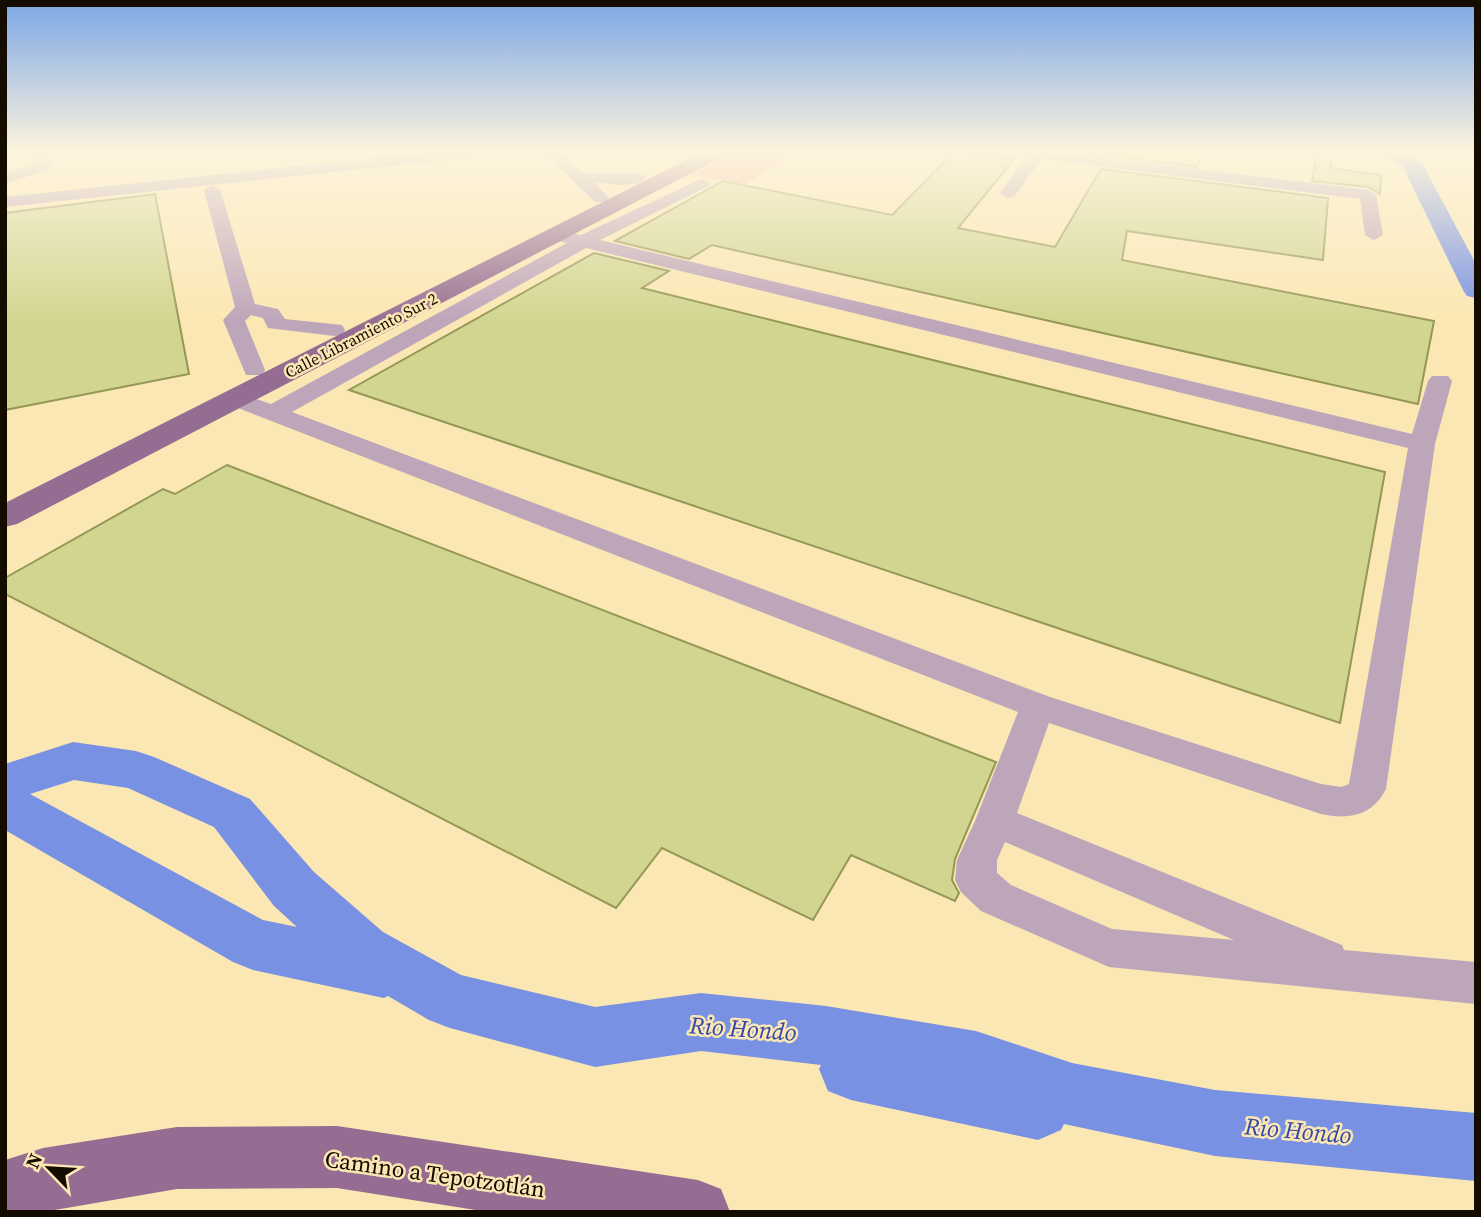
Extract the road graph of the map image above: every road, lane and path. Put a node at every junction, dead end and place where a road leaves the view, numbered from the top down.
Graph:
1 (219, 209) edge
2 (584, 209) edge
3 (596, 209) edge
4 (629, 209) edge
5 (1370, 209) edge
6 (546, 232) junction
7 (1374, 235) dead end
8 (584, 242) junction
9 (246, 308) junction
10 (334, 330) junction
11 (265, 374) junction
12 (1440, 382) dead end
13 (224, 395) junction
14 (272, 412) junction
15 (1422, 444) junction
16 (5, 494) edge
17 (5, 517) edge
18 (1038, 706) junction
19 (995, 821) junction
20 (1357, 972) junction
21 (1476, 983) edge
22 (5, 1192) edge
23 (618, 1206) edge
24 (687, 1211) edge

1 - 9 street
2 - 6 main road, Calle Libramiento Sur 2
3 - 6 main road, Calle Libramiento Sur 2
4 - 8 street
5 - 7 street
6 - 8 street
6 - 10 main road, Calle Libramiento Sur 2
6 - 11 main road, Calle Libramiento Sur 2
8 - 14 street
8 - 15 street
9 - 10 street
9 - 11 street
10 - 11 main road, Calle Libramiento Sur 2
11 - 13 main road, Calle Libramiento Sur 2
12 - 15 street
13 - 14 street
13 - 16 main road, Calle Libramiento Sur 2
13 - 17 main road, Calle Libramiento Sur 2
14 - 18 street
15 - 18 street
18 - 19 street
19 - 20 street
19 - 20 street
20 - 21 street
22 - 23 main road, Camino a Tepotzotlán
23 - 24 main road, Camino a Tepotzotlán

